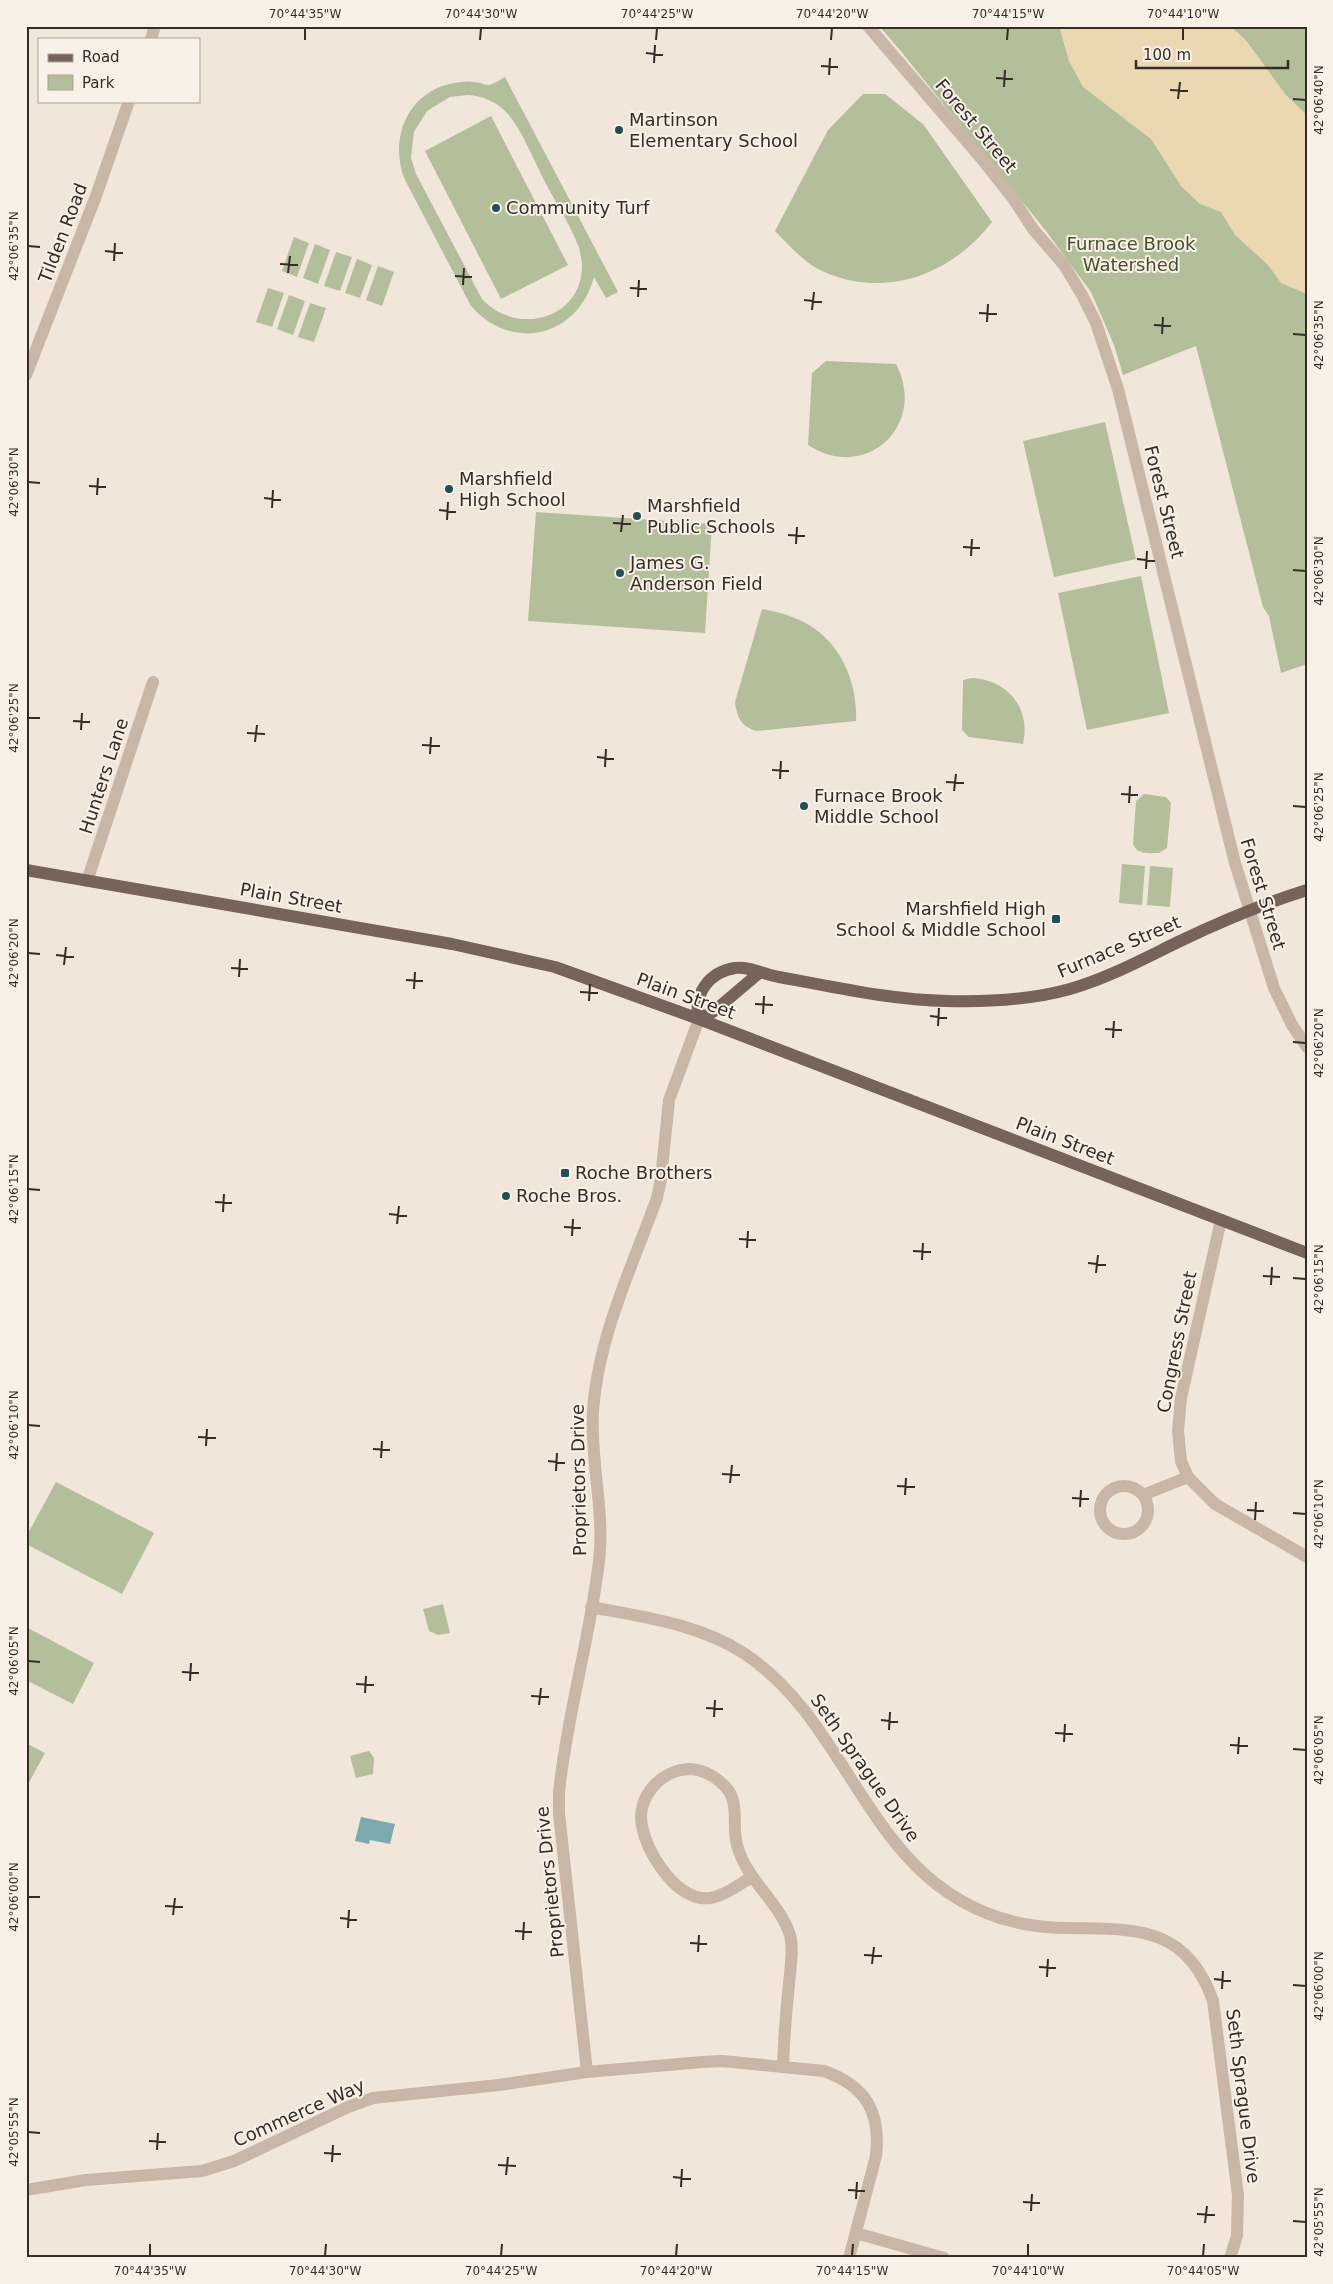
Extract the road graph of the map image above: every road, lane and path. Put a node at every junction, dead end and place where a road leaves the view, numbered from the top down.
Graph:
1 (155, 26) edge
2 (868, 26) edge
3 (151, 38) edge
4 (129, 102) edge
5 (26, 376) edge
6 (153, 682) dead end
7 (26, 870) edge
8 (87, 881) junction
9 (1307, 890) edge
10 (1248, 909) junction
11 (759, 972) junction
12 (699, 1019) junction
13 (1307, 1047) edge
14 (1221, 1220) junction
15 (1307, 1253) edge
16 (1188, 1476) junction
17 (1143, 1495) dead end
18 (1307, 1557) edge
19 (591, 1608) junction
20 (752, 1877) junction
21 (783, 2067) junction
22 (587, 2072) junction
23 (26, 2190) edge
24 (856, 2233) junction
25 (849, 2258) edge
26 (944, 2258) edge
27 (1230, 2258) edge

1 - 3 street
2 - 10 street, Forest Street
4 - 5 street, Tilden Road
6 - 8 street, Hunters Lane
7 - 8 main road, Plain Street
8 - 12 main road, Plain Street
9 - 10 main road, Furnace Street
10 - 11 main road, Furnace Street
10 - 13 street, Forest Street
11 - 12 main road
11 - 12 main road, Furnace Street
12 - 14 main road, Plain Street
12 - 19 street, Proprietors Drive
14 - 15 main road, Plain Street
14 - 16 street, Congress Street
16 - 17 street
16 - 18 street, Congress Street
19 - 22 street, Proprietors Drive
19 - 27 street, Seth Sprague Drive
20 - 20 street
20 - 21 street
21 - 22 street, Commerce Way
21 - 24 street, Commerce Way
22 - 23 street, Commerce Way
24 - 25 street, Commerce Way
24 - 26 street

